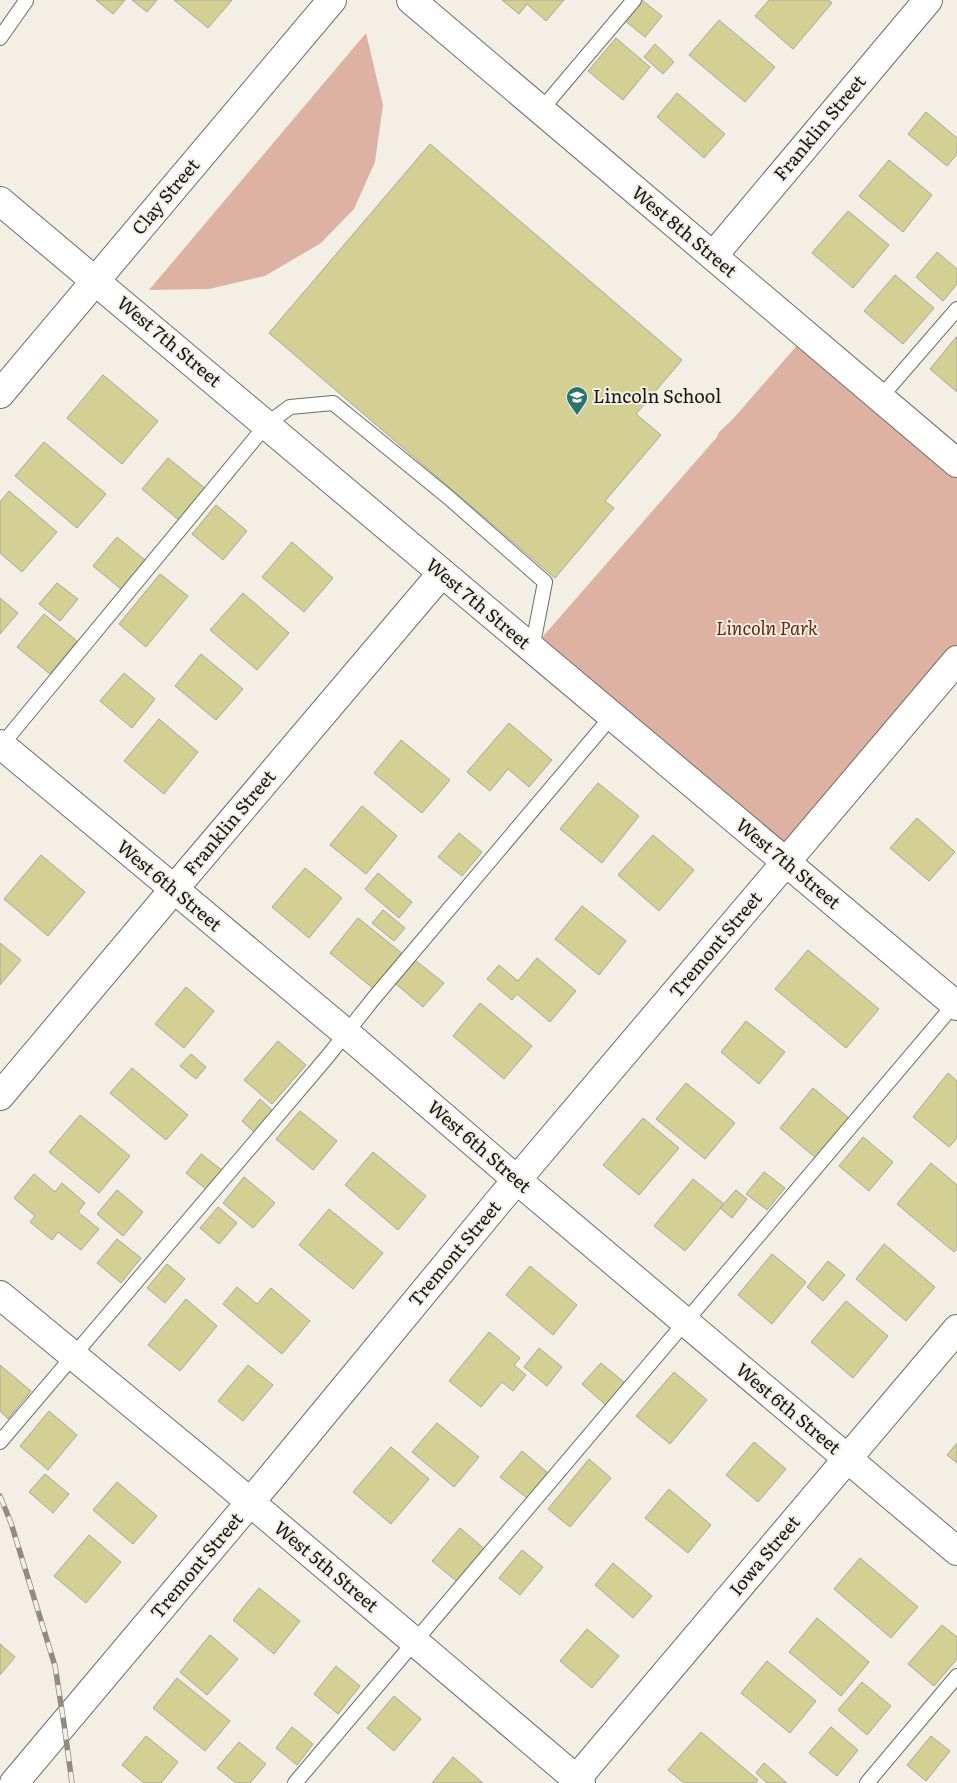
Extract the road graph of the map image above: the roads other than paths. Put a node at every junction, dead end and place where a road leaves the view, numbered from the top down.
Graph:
1 (332, 0) edge
2 (411, 0) edge
3 (634, 0) edge
4 (928, 0) edge
5 (26, 1) edge
6 (0, 38) edge
7 (541, 110) junction
8 (0, 201) edge
9 (713, 256) junction
10 (96, 280) junction
11 (957, 309) edge
12 (0, 394) edge
13 (880, 398) junction
14 (267, 424) junction
15 (957, 463) edge
16 (442, 573) junction
17 (532, 649) junction
18 (957, 660) edge
19 (612, 716) junction
20 (0, 745) edge
21 (787, 862) junction
22 (174, 889) junction
23 (956, 1004) edge
24 (346, 1033) junction
25 (0, 1096) edge
26 (517, 1180) junction
27 (0, 1295) edge
28 (686, 1322) junction
29 (957, 1329) edge
30 (73, 1356) junction
31 (0, 1442) edge
32 (847, 1459) junction
33 (250, 1503) junction
34 (957, 1551) edge
35 (415, 1642) junction
36 (957, 1676) edge
37 (577, 1782) edge
38 (14, 1783) edge
39 (295, 1783) edge
40 (866, 1783) edge

1 - 10 street, Clay Street
2 - 7 street, West 8th Street
3 - 7 lane
4 - 9 street, Franklin Street
5 - 6 lane
7 - 9 street, West 8th Street
8 - 10 street, West 7th Street
9 - 13 street, West 8th Street
10 - 12 street, Clay Street
10 - 14 street, West 7th Street
11 - 13 lane
13 - 15 street, West 8th Street
14 - 16 street, West 7th Street
14 - 17 lane
14 - 20 lane
16 - 17 street, West 7th Street
16 - 22 street, Franklin Street
17 - 19 street, West 7th Street
18 - 21 street, Tremont Street
19 - 21 street, West 7th Street
19 - 24 lane
20 - 22 street, West 6th Street
21 - 23 street, West 7th Street
21 - 26 street, Tremont Street
22 - 24 street, West 6th Street
22 - 25 street, Franklin Street
23 - 28 lane
24 - 26 street, West 6th Street
24 - 30 lane
26 - 28 street, West 6th Street
26 - 33 street, Tremont Street
27 - 30 street, West 5th Street
28 - 32 street, West 6th Street
28 - 35 lane
29 - 32 street, Iowa Street
30 - 31 lane
30 - 33 street, West 5th Street
32 - 34 street, West 6th Street
32 - 37 street, Iowa Street
33 - 35 street, West 5th Street
33 - 38 street, Tremont Street
35 - 37 street, West 5th Street
35 - 39 lane
36 - 40 lane

